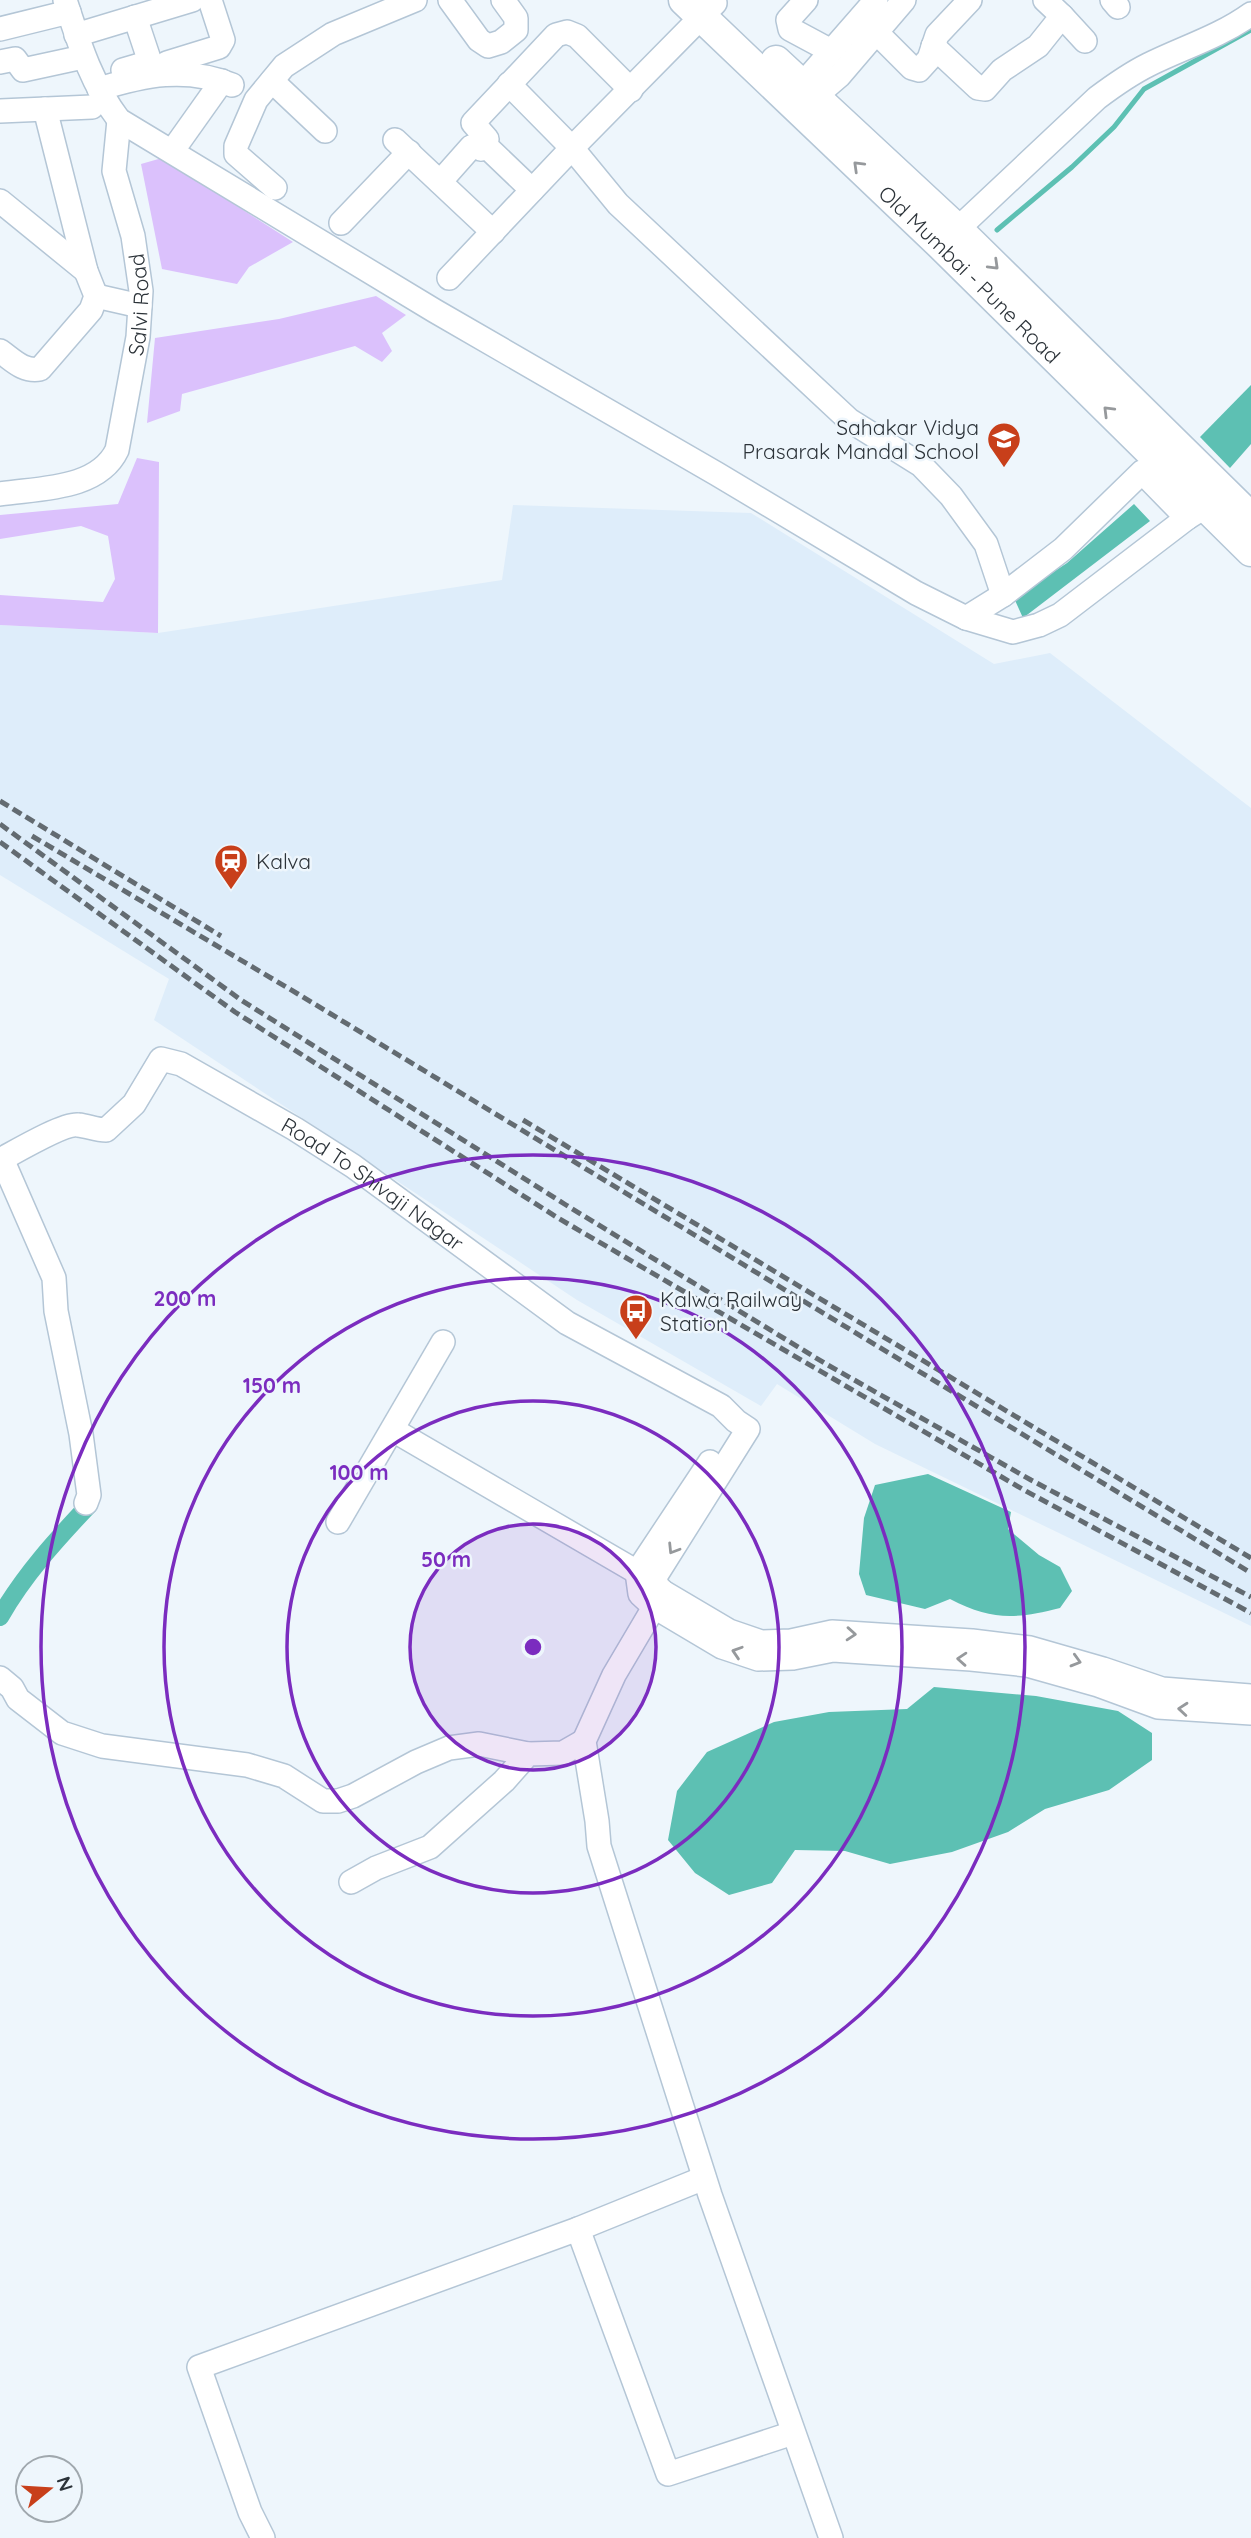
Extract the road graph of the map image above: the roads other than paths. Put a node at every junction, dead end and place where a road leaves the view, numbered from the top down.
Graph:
1 (192, 0) edge
2 (210, 0) edge
3 (415, 0) edge
4 (450, 0) edge
5 (503, 0) edge
6 (806, 0) edge
7 (876, 0) edge
8 (904, 0) edge
9 (970, 0) edge
10 (1045, 0) edge
11 (703, 5) edge
12 (67, 6) edge
13 (1251, 14) edge
14 (1062, 16) junction
15 (135, 17) junction
16 (0, 29) edge
17 (876, 32) junction
18 (1086, 41) dead end
19 (80, 46) junction
20 (933, 47) junction
21 (831, 51) junction
22 (0, 62) edge
23 (167, 63) dead end
24 (272, 81) junction
25 (509, 84) junction
26 (631, 90) junction
27 (95, 92) junction
28 (802, 98) junction
29 (45, 109) junction
30 (0, 111) edge
31 (119, 120) junction
32 (324, 131) dead end
33 (486, 146) junction
34 (572, 148) junction
35 (173, 150) junction
36 (440, 182) junction
37 (275, 188) dead end
38 (532, 190) junction
39 (0, 201) edge
40 (341, 223) dead end
41 (493, 232) junction
42 (949, 237) junction
43 (86, 271) junction
44 (449, 278) dead end
45 (96, 296) junction
46 (140, 306) junction
47 (0, 351) edge
48 (1141, 457) junction
49 (0, 494) edge
50 (1205, 505) junction
51 (1251, 518) edge
52 (1251, 551) edge
53 (1003, 595) junction
54 (966, 618) junction
55 (1, 1159) edge
56 (443, 1342) dead end
57 (393, 1430) junction
58 (86, 1503) dead end
59 (338, 1522) dead end
60 (653, 1587) junction
61 (0, 1678) edge
62 (1251, 1696) edge
63 (1251, 1713) edge
64 (584, 1741) junction
65 (528, 1754) junction
66 (351, 1882) dead end
67 (704, 2178) junction
68 (578, 2229) junction
69 (793, 2433) junction
70 (263, 2538) edge
71 (831, 2538) edge

1 - 15 street
2 - 23 street
3 - 24 street
4 - 5 street
6 - 21 street
7 - 21 street
8 - 17 street
9 - 20 street
10 - 14 street
11 - 26 street
11 - 28 main road, Old Mumbai - Pune Road
12 - 16 street
12 - 19 street
13 - 42 street
14 - 18 street
14 - 20 street
15 - 19 street
15 - 27 street
17 - 20 street
17 - 28 street
19 - 22 street
19 - 27 street
21 - 28 street
24 - 32 street
24 - 37 street
25 - 26 street
25 - 33 street
25 - 34 street
26 - 34 street
27 - 29 street
27 - 31 street
27 - 35 street
28 - 42 main road, Old Mumbai - Pune Road
29 - 30 street
29 - 43 street
31 - 35 street
31 - 46 street, Salvi Road
33 - 36 street
33 - 38 street
34 - 38 street
34 - 53 street
35 - 54 street
36 - 40 street
36 - 41 street
38 - 41 street
39 - 43 street
41 - 44 street
48 -> 42 main road, Old Mumbai - Pune Road
42 -> 50 main road, Old Mumbai - Pune Road
43 - 45 street
45 - 46 street
45 - 47 street
46 - 49 street, Salvi Road
48 - 50 main road, Old Mumbai - Pune Road
48 - 53 street
50 - 51 main road, Old Mumbai - Pune Road
50 - 52 main road, Old Mumbai - Pune Road
50 - 54 street
53 - 54 street
55 - 58 street
55 - 60 street, Road To Shivaji Nagar
56 - 57 street
57 - 59 street
57 - 60 street
60 -> 62 street
63 -> 60 street
60 - 64 street
61 - 65 street
64 - 65 street
64 - 67 street
65 - 66 street
67 - 68 street
67 - 69 street
68 - 69 street
68 - 70 street
69 - 71 street

